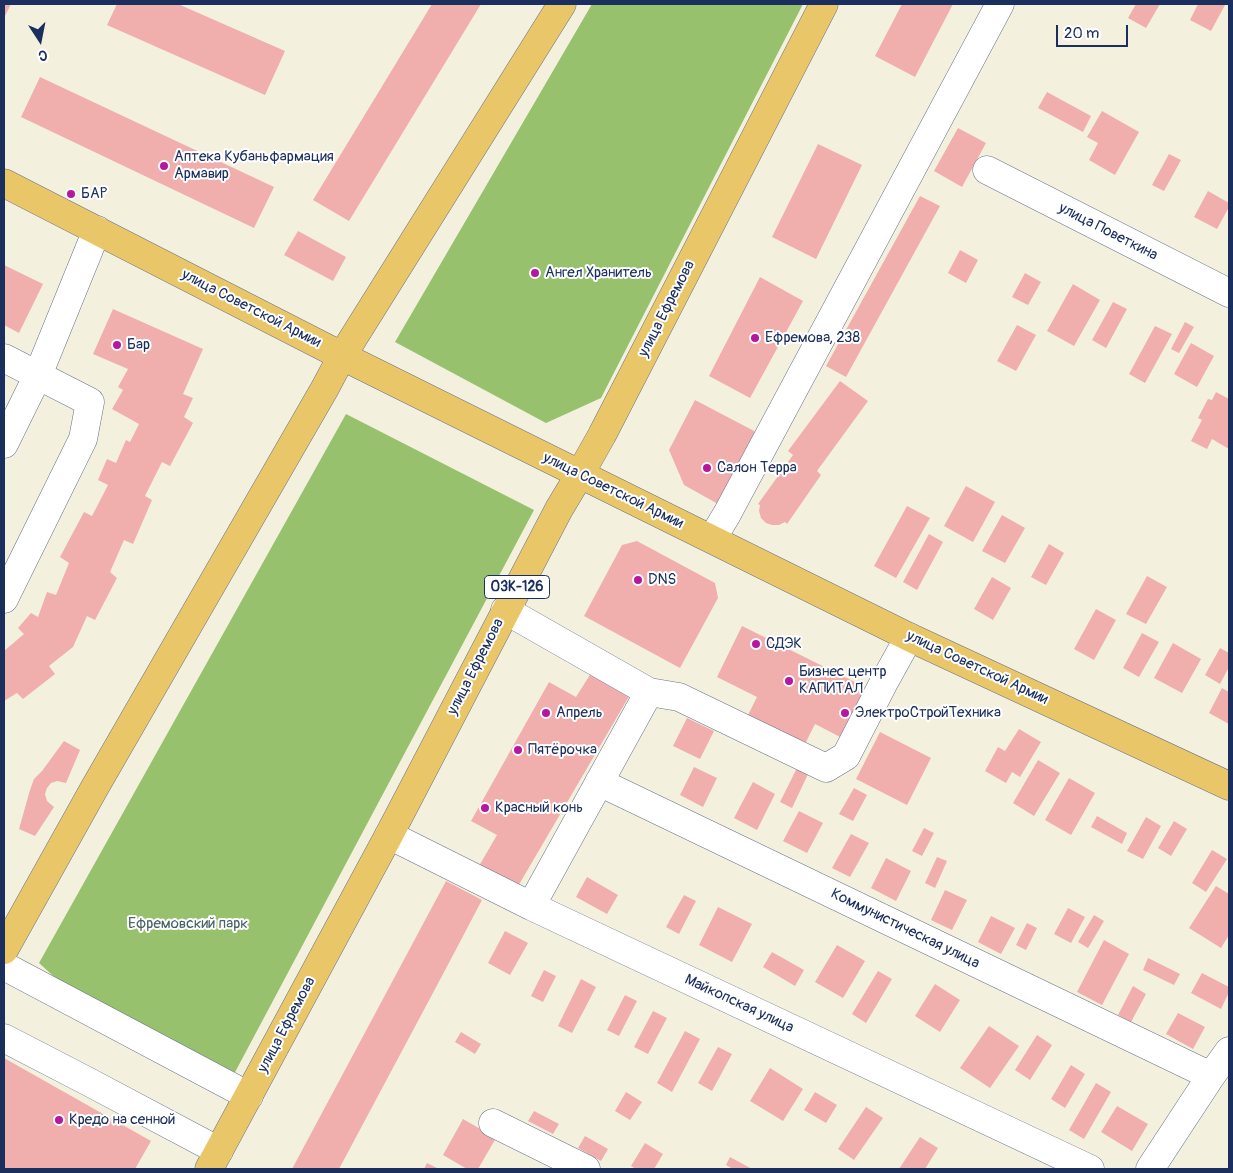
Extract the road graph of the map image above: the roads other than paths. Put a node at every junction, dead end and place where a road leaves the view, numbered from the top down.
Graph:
1 (562, 4) edge
2 (824, 4) edge
3 (1000, 4) edge
4 (987, 170) dead end
5 (4, 183) edge
6 (97, 230) junction
7 (1229, 293) edge
8 (342, 356) junction
9 (4, 358) edge
10 (38, 375) junction
11 (4, 444) edge
12 (580, 474) junction
13 (712, 539) junction
14 (4, 599) edge
15 (505, 610) junction
16 (909, 637) junction
17 (649, 692) junction
18 (599, 782) junction
19 (1229, 786) edge
20 (389, 835) junction
21 (531, 906) junction
22 (4, 950) edge
23 (4, 966) edge
24 (4, 1038) edge
25 (1229, 1051) edge
26 (1211, 1076) junction
27 (249, 1096) junction
28 (493, 1123) dead end
29 (214, 1160) edge
30 (586, 1169) edge
31 (1090, 1169) edge
32 (1150, 1169) edge

1 - 8 main road
2 - 12 main road, улица Ефремова / 03К-126
3 - 13 street
4 - 7 street, улица Поветкина
5 - 6 main road, улица Советской Армии
6 - 8 main road, улица Советской Армии
6 - 10 street
8 - 12 main road, улица Советской Армии
8 - 22 main road
9 - 10 street
10 - 11 street
10 - 14 street
12 - 13 main road, улица Советской Армии
12 - 15 main road, улица Ефремова / 03К-126
13 - 16 main road, улица Советской Армии
15 - 17 street
15 - 20 main road, улица Ефремова / 03К-126
16 - 17 street
16 - 19 main road, улица Советской Армии
17 - 18 street
18 - 21 street
18 - 26 street, Коммунистическая улица
20 - 21 street, Майкопская улица
20 - 27 main road, улица Ефремова / 03К-126
21 - 31 street, Майкопская улица
23 - 27 street
24 - 29 street
25 - 26 street
26 - 32 street
27 - 29 main road, улица Ефремова / 03К-126
28 - 30 street

